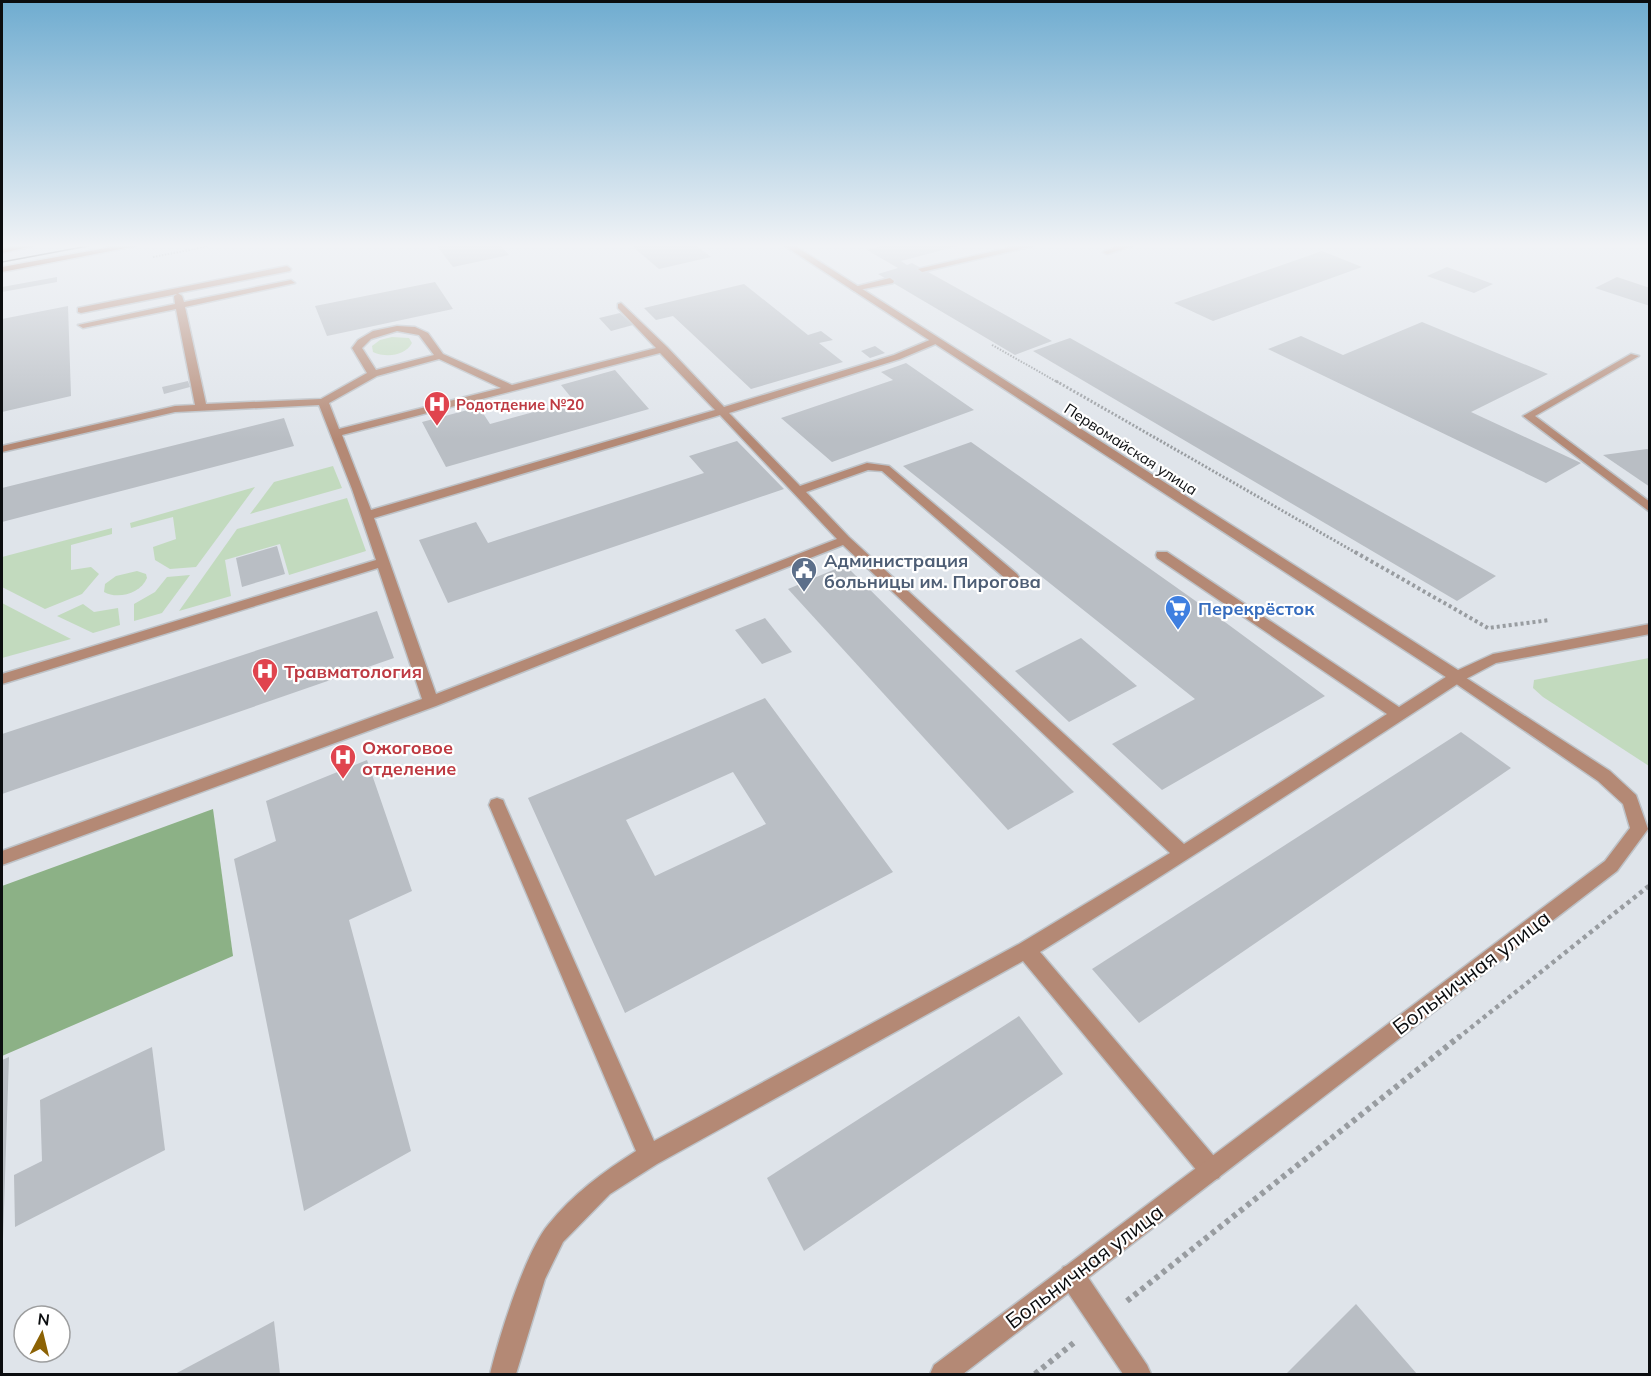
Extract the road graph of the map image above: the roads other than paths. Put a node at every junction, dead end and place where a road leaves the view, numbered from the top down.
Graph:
1 (155, 310) edge
2 (181, 310) edge
3 (625, 310) edge
4 (888, 310) edge
5 (83, 325) dead end
6 (936, 341) junction
7 (664, 349) junction
8 (440, 356) junction
9 (1634, 356) dead end
10 (374, 374) junction
11 (511, 388) junction
12 (323, 402) junction
13 (201, 407) junction
14 (723, 411) junction
15 (336, 433) junction
16 (2, 449) edge
17 (798, 491) junction
18 (1650, 508) edge
19 (366, 516) junction
20 (845, 540) junction
21 (1162, 555) dead end
22 (383, 562) junction
23 (1012, 577) dead end
24 (1650, 629) edge
25 (1457, 677) junction
26 (2, 679) edge
27 (431, 702) junction
28 (1400, 715) junction
29 (497, 805) dead end
30 (1183, 854) junction
31 (2, 858) edge
32 (1026, 950) junction
33 (649, 1156) junction
34 (1210, 1170) junction
35 (1072, 1276) junction
36 (503, 1374) edge
37 (943, 1374) edge
38 (1138, 1374) edge

1 - 5 street
2 - 13 street
3 - 7 street
4 - 6 street, Первомайская улица
6 - 14 street
6 - 25 street, Первомайская улица
7 - 11 street
7 - 14 street
8 - 10 street
8 - 10 street
8 - 11 street
9 - 18 street
10 - 12 street
11 - 15 street
12 - 13 street
12 - 15 street
13 - 16 street
14 - 17 street
14 - 19 street
15 - 19 street
17 - 20 street
17 - 23 street
19 - 22 street
20 - 27 street
20 - 30 street
21 - 28 street
22 - 26 street
22 - 27 street
24 - 25 street
25 - 28 street
25 - 34 street, Больничная улица
27 - 31 street
28 - 30 street
29 - 33 street
30 - 32 street
32 - 33 street
32 - 34 street
33 - 36 street
34 - 35 street, Больничная улица
35 - 37 street, Больничная улица
35 - 38 street

